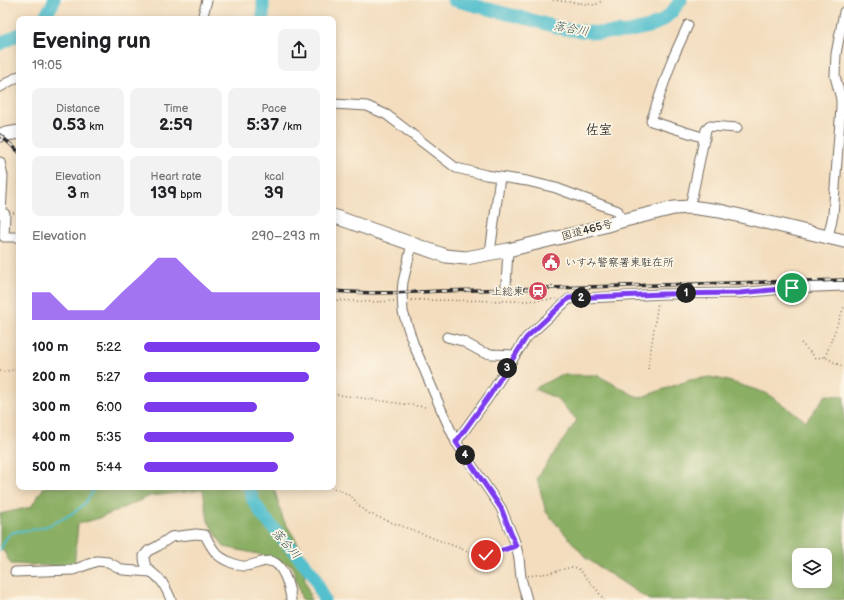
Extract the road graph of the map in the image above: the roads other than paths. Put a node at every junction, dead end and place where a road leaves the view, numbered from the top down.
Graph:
1 (207, 0) edge
2 (844, 12) edge
3 (203, 16) edge
4 (688, 25) dead end
5 (16, 78) edge
6 (0, 88) edge
7 (336, 104) edge
8 (843, 107) edge
9 (737, 128) dead end
10 (16, 132) edge
11 (0, 135) edge
12 (705, 138) junction
13 (0, 162) edge
14 (500, 177) junction
15 (690, 207) junction
16 (336, 217) edge
17 (621, 221) junction
18 (16, 236) edge
19 (828, 237) junction
20 (844, 241) edge
21 (412, 244) junction
22 (508, 250) junction
23 (490, 253) junction
24 (506, 285) dead end
25 (844, 286) edge
26 (447, 337) dead end
27 (515, 355) junction
28 (456, 442) junction
29 (15, 572) dead end
30 (151, 572) junction
31 (171, 600) edge
32 (292, 600) edge
33 (527, 600) edge

1 - 3 street
2 - 8 street
4 - 12 street
5 - 6 street
7 - 14 street
8 - 19 street
9 - 12 street
10 - 11 highway
12 - 15 street
13 - 18 street
14 - 17 street
14 - 23 street
15 - 17 highway, 国道465号
15 - 19 highway, 国道465号
16 - 21 highway, 国道465号
17 - 22 highway, 国道465号
19 - 20 highway, 国道465号
21 - 23 highway, 国道465号
21 - 28 street
22 - 23 highway, 国道465号
22 - 24 street
25 - 27 street
26 - 27 street
27 - 28 street
28 - 33 street
29 - 30 street
30 - 31 street
30 - 32 street

